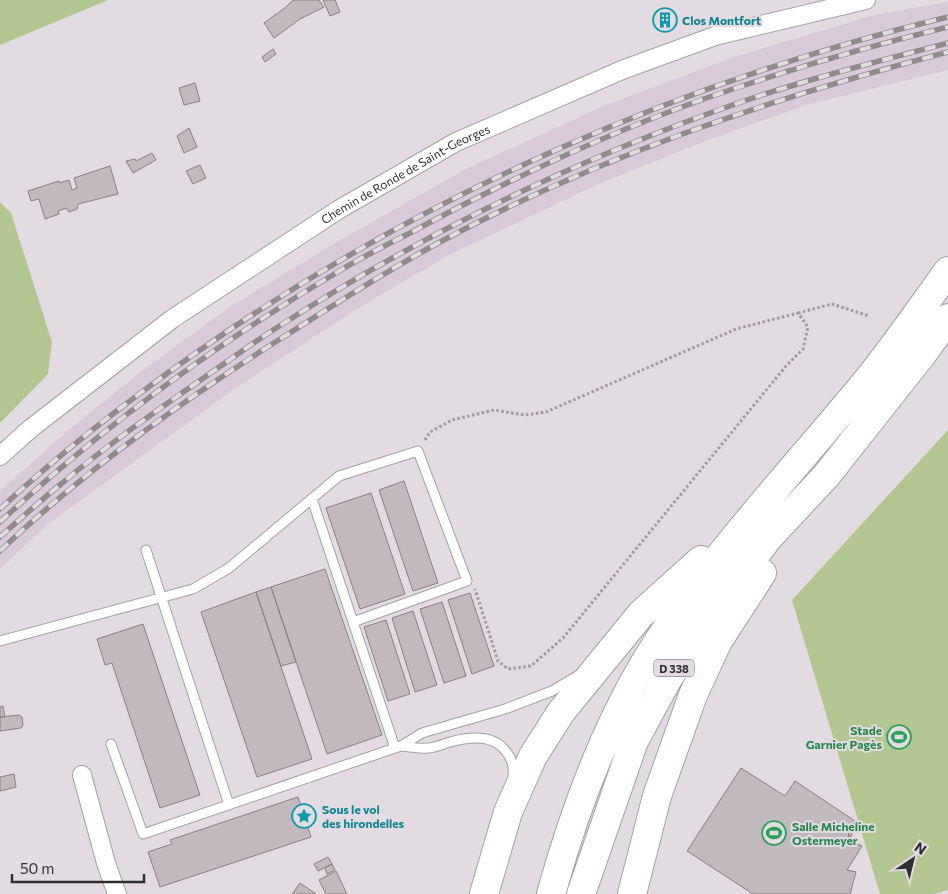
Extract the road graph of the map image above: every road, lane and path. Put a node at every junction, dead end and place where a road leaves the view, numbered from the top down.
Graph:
1 (866, 0) edge
2 (948, 271) edge
3 (798, 313) junction
4 (869, 316) dead end
5 (948, 318) edge
6 (418, 451) junction
7 (0, 456) edge
8 (826, 476) junction
9 (312, 499) junction
10 (757, 511) junction
11 (146, 550) dead end
12 (467, 581) junction
13 (162, 598) junction
14 (353, 622) junction
15 (622, 636) junction
16 (0, 641) edge
17 (111, 744) dead end
18 (398, 747) junction
19 (82, 775) dead end
20 (229, 805) junction
21 (487, 884) edge
22 (117, 894) edge
23 (551, 894) edge
24 (581, 894) edge
25 (632, 894) edge

1 - 7 street, Chemin de Ronde de Saint-Georges
2 - 10 highway, D 338
3 - 4 path
3 - 6 path
3 - 12 path
5 - 8 highway, D 338
6 - 9 lane
6 - 12 lane
8 - 24 highway, D 338
8 - 25 highway, D 338
9 - 13 lane
9 - 14 lane
10 - 15 highway, D 338
10 - 23 highway, D 338
11 - 13 lane
12 - 14 lane
13 - 16 lane
13 - 20 lane
14 - 18 lane
15 - 18 lane
15 - 21 highway, D 338
17 - 20 lane
18 - 20 lane
18 - 21 lane
19 - 22 street

